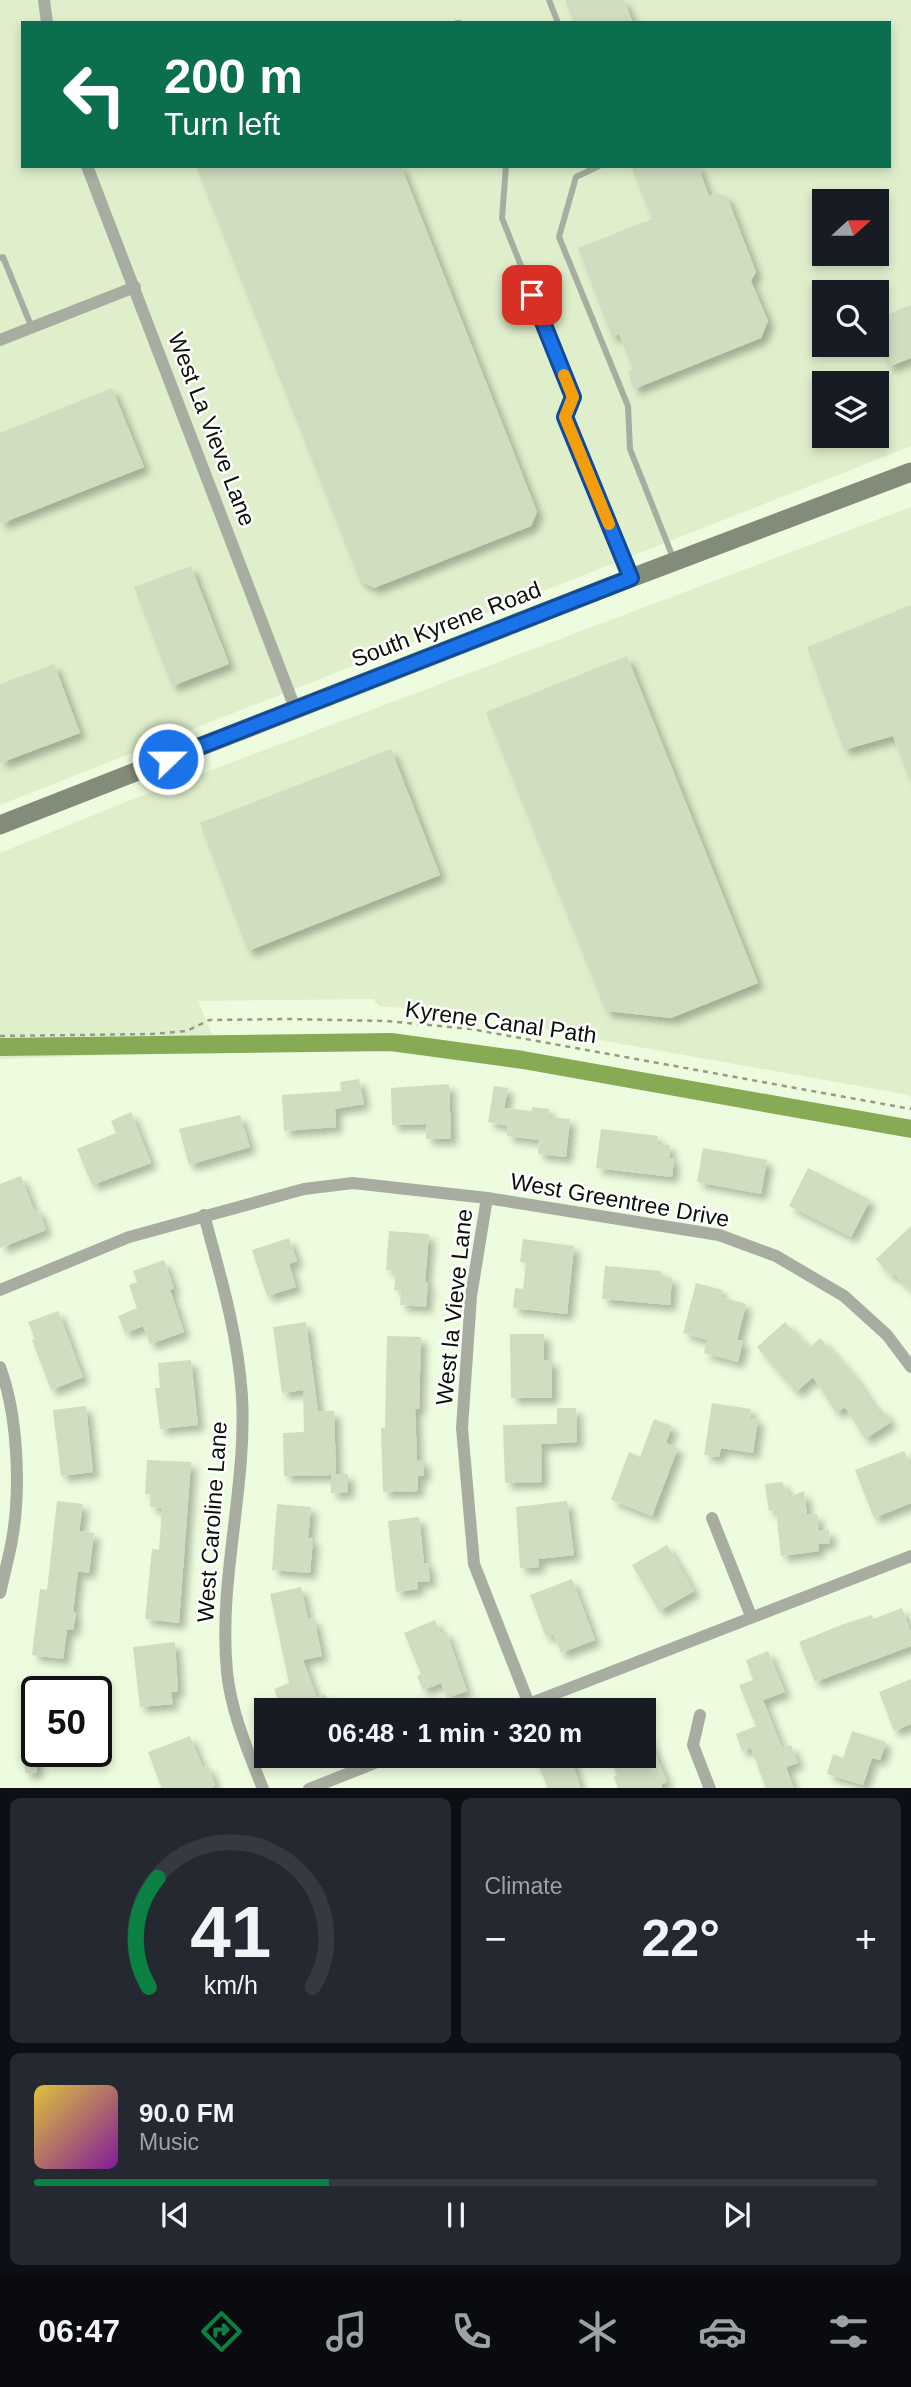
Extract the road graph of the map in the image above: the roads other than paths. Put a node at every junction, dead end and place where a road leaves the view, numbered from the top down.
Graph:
1 (44, 0) edge
2 (549, 0) edge
3 (47, 21) edge
4 (557, 21) edge
5 (91, 168) edge
6 (506, 168) edge
7 (595, 168) edge
8 (0, 258) edge
9 (135, 287) junction
10 (32, 328) junction
11 (0, 340) edge
12 (911, 472) edge
13 (674, 562) junction
14 (631, 578) junction
15 (295, 708) junction
16 (0, 825) edge
17 (487, 1198) junction
18 (204, 1214) junction
19 (0, 1290) edge
20 (0, 1367) edge
21 (911, 1367) edge
22 (712, 1518) dead end
23 (911, 1556) edge
24 (0, 1593) edge
25 (751, 1616) junction
26 (526, 1698) edge
27 (543, 1698) edge
28 (699, 1715) dead end
29 (361, 1768) edge
30 (262, 1788) edge
31 (309, 1788) edge
32 (710, 1788) edge

1 - 3 street
2 - 4 lane
5 - 9 street, West La Vieve Lane
6 - 14 lane
7 - 13 lane
8 - 10 lane
9 - 10 street
9 - 15 street, West La Vieve Lane
10 - 11 street
12 - 13 main road, South Kyrene Road
13 - 14 main road, South Kyrene Road
14 - 15 main road, South Kyrene Road
15 - 16 main road, South Kyrene Road
17 - 18 street, West Greentree Drive
17 - 21 street, West Greentree Drive
17 - 26 street, West la Vieve Lane
18 - 19 street, West Greentree Drive
18 - 30 street, West Caroline Lane
20 - 24 street
22 - 25 street
23 - 25 street
25 - 27 street
28 - 32 street
29 - 31 street

